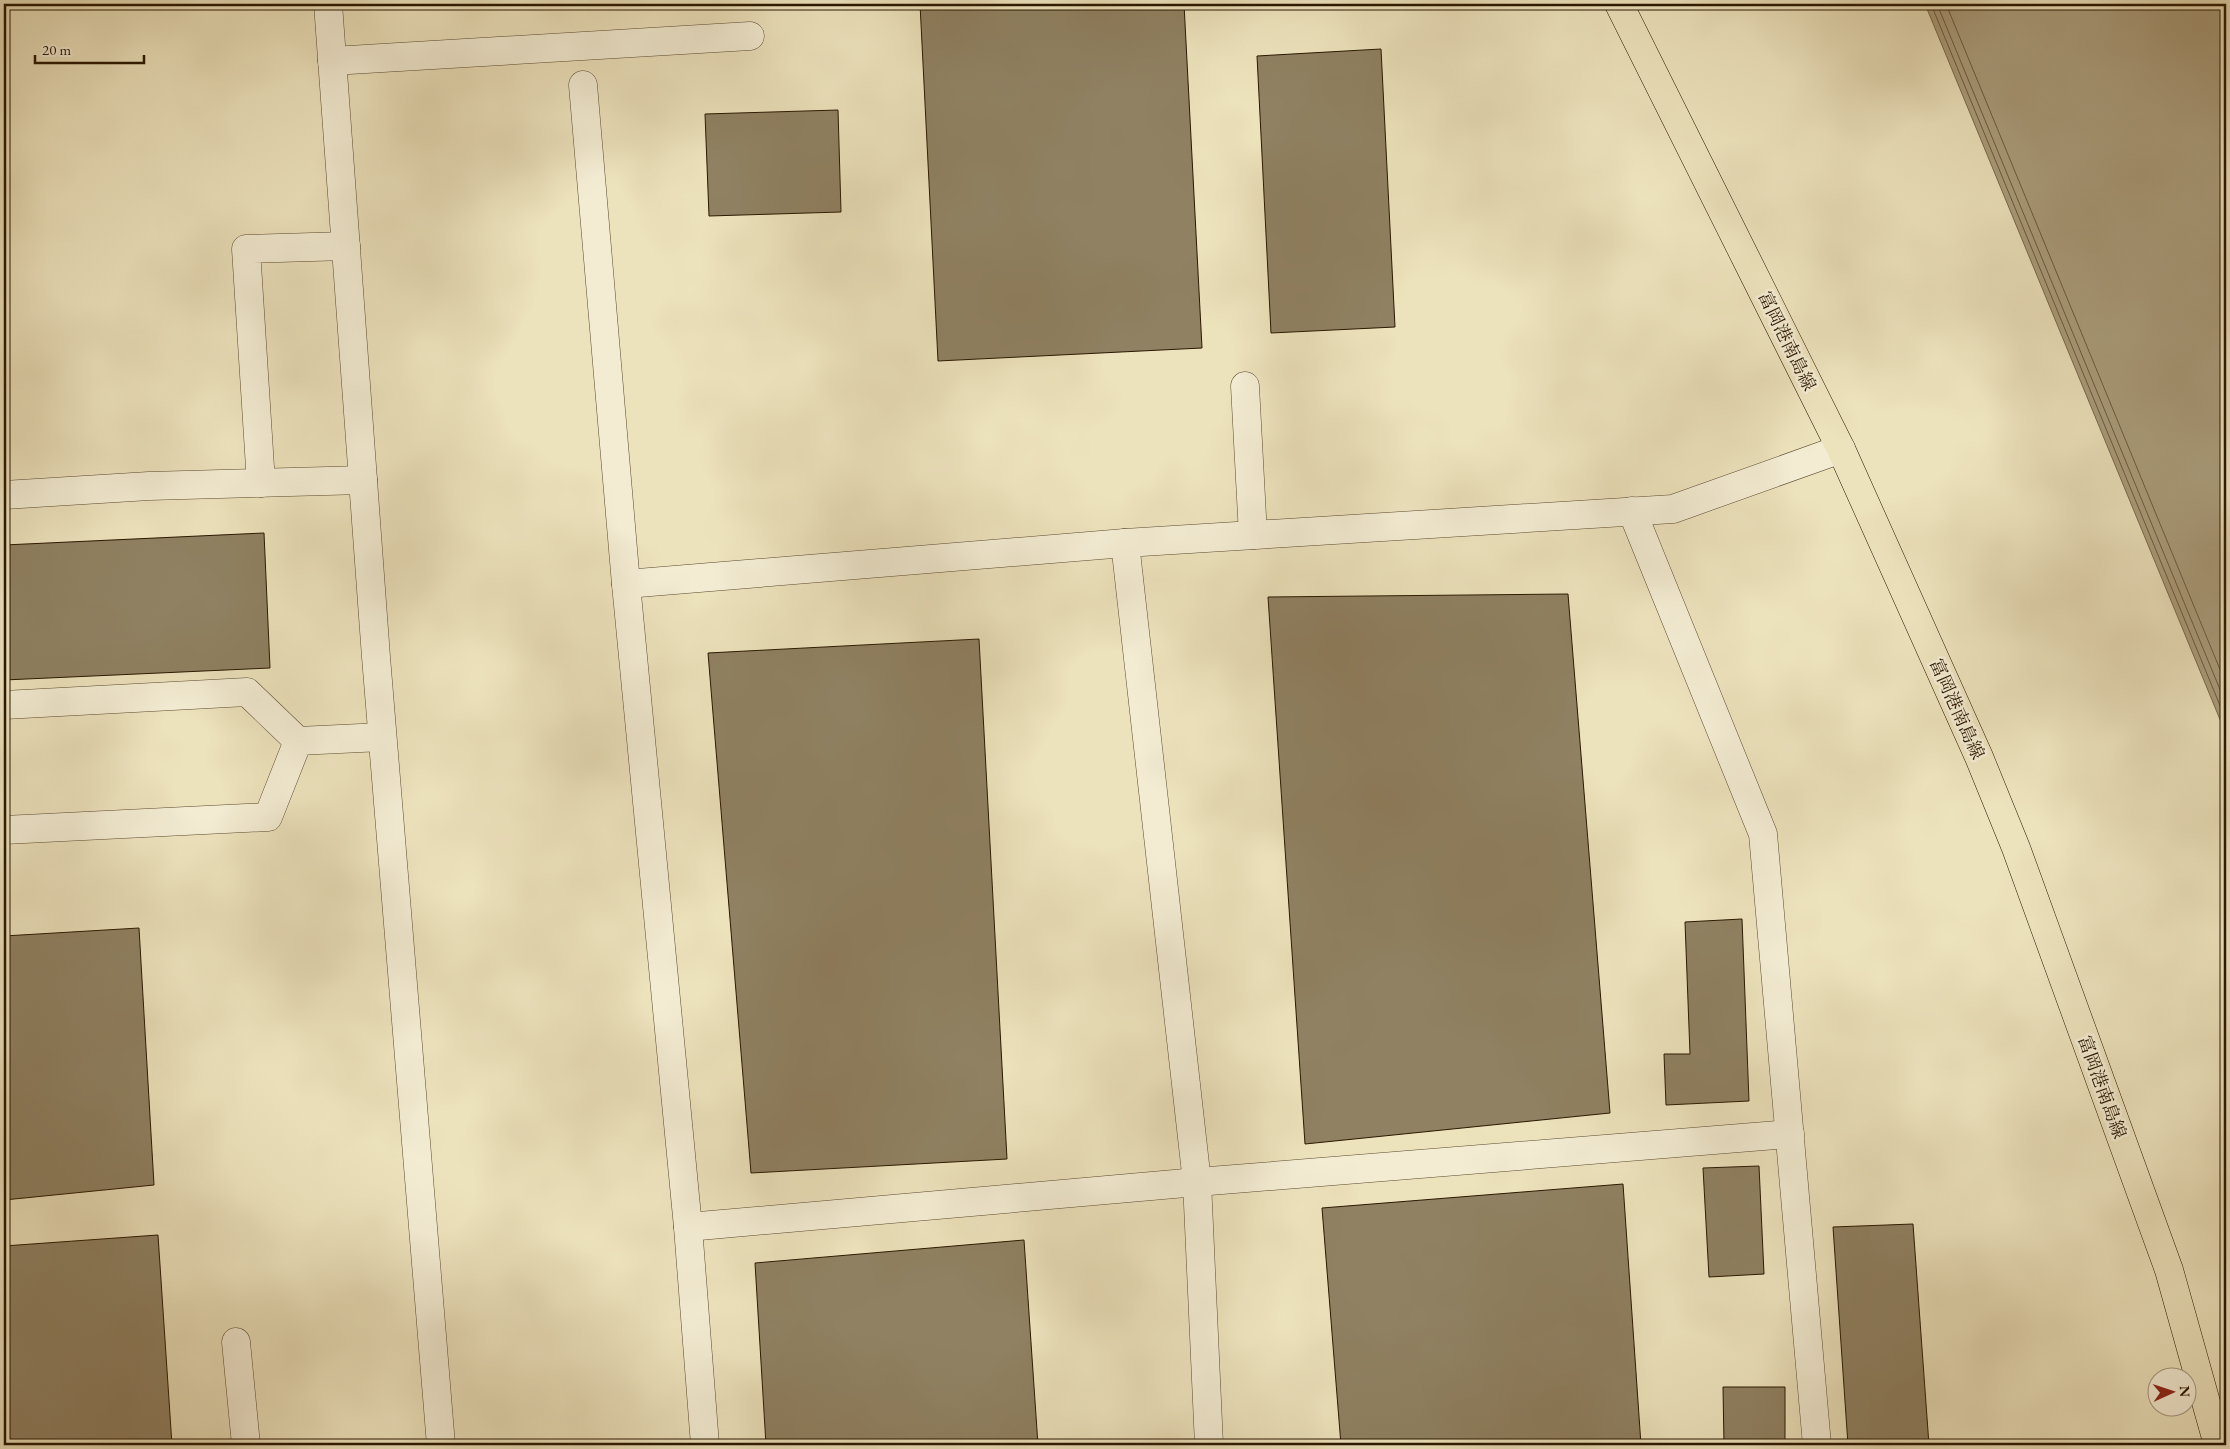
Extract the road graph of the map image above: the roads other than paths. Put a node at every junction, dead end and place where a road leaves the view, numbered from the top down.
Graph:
1 (328, 4) edge
2 (1619, 4) edge
3 (750, 36) dead end
4 (332, 62) junction
5 (583, 86) dead end
6 (346, 246) junction
7 (1245, 386) dead end
8 (1841, 449) junction
9 (363, 480) junction
10 (260, 483) junction
11 (4, 495) edge
12 (1632, 511) junction
13 (1253, 535) junction
14 (1124, 542) junction
15 (626, 584) junction
16 (4, 705) edge
17 (382, 737) junction
18 (298, 741) junction
19 (4, 830) edge
20 (1790, 1134) junction
21 (1197, 1182) junction
22 (688, 1227) junction
23 (236, 1342) dead end
24 (246, 1445) edge
25 (442, 1445) edge
26 (706, 1445) edge
27 (1209, 1445) edge
28 (1817, 1445) edge
29 (2218, 1445) edge

1 - 4 street
2 - 8 main road, 富岡港南島線
3 - 4 street
4 - 6 street
5 - 15 street
6 - 9 street
6 - 10 street
7 - 13 street
8 - 12 street
8 - 29 main road, 富岡港南島線
9 - 10 street
9 - 17 street
10 - 11 street
12 - 13 street
12 - 20 street
13 - 14 street
14 - 15 street
14 - 21 street
15 - 22 street
16 - 18 street
17 - 18 street
17 - 25 street
18 - 19 street
20 - 21 street
20 - 28 street
21 - 22 street
21 - 27 street
22 - 26 street
23 - 24 street

